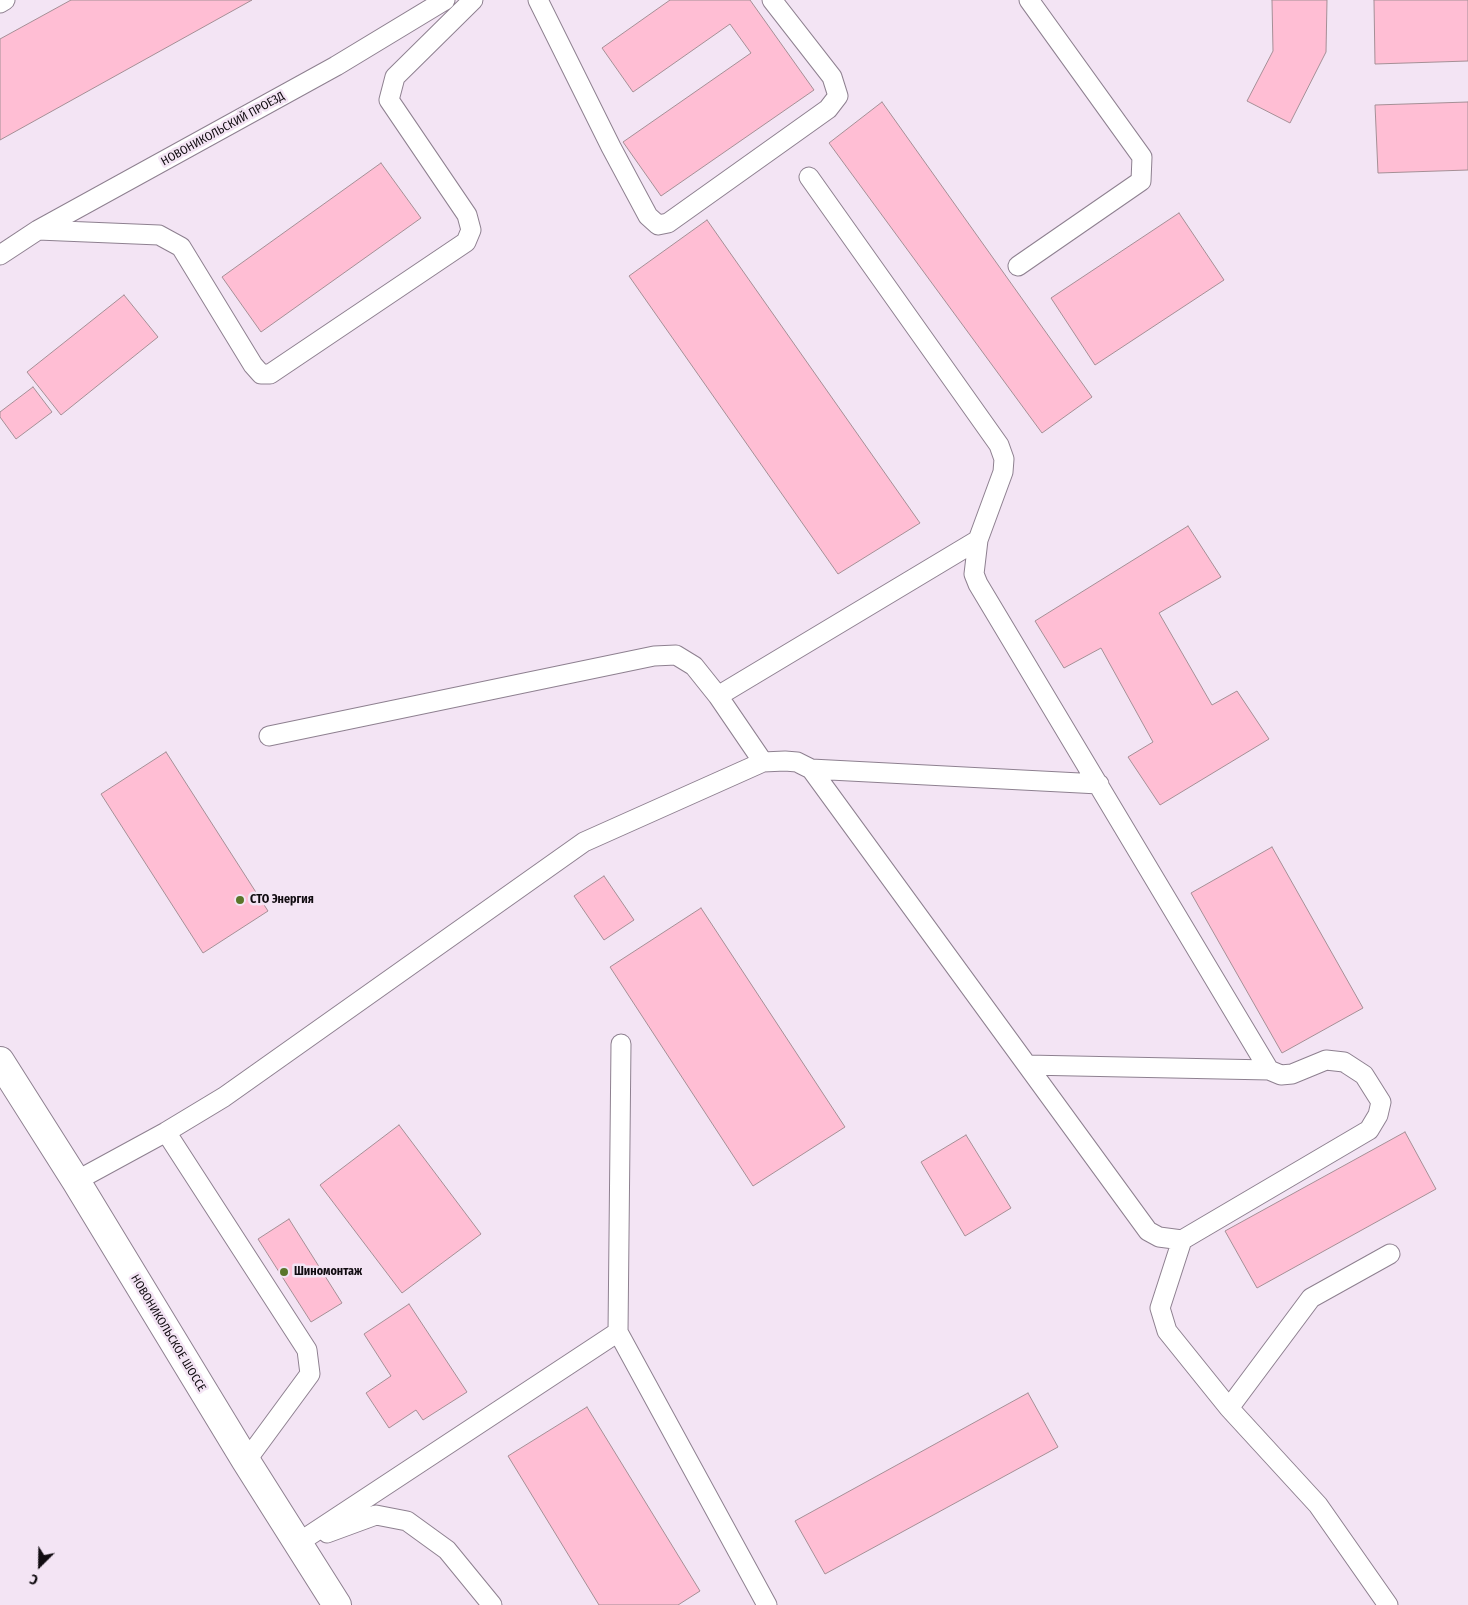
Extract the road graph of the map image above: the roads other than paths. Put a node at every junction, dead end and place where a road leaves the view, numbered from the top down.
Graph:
1 (5, 0) edge
2 (445, 0) edge
3 (472, 0) edge
4 (538, 0) edge
5 (772, 0) edge
6 (1029, 0) edge
7 (0, 3) edge
8 (809, 177) dead end
9 (38, 230) junction
10 (0, 255) edge
11 (1018, 266) dead end
12 (978, 540) junction
13 (718, 696) junction
14 (269, 736) dead end
15 (763, 762) junction
16 (811, 769) junction
17 (1099, 784) junction
18 (621, 1044) dead end
19 (0, 1061) edge
20 (1027, 1065) junction
21 (1269, 1070) junction
22 (166, 1132) junction
23 (76, 1181) junction
24 (1182, 1240) junction
25 (1390, 1254) dead end
26 (618, 1332) junction
27 (1229, 1408) junction
28 (246, 1462) junction
29 (298, 1543) junction
30 (337, 1605) edge
31 (492, 1605) edge
32 (767, 1605) edge
33 (1388, 1605) edge

1 - 7 lane
2 - 9 lane, НОВОНИКОЛЬСКИЙ ПРОЕЗД
3 - 9 lane
4 - 5 lane
6 - 11 lane
8 - 12 lane
9 - 10 lane, НОВОНИКОЛЬСКИЙ ПРОЕЗД
12 - 13 lane
12 - 17 lane
13 - 14 lane
13 - 15 lane
15 - 16 lane
15 - 22 lane
16 - 17 lane
16 - 20 lane
17 - 21 lane
18 - 26 lane
19 - 23 highway, НОВОНИКОЛЬСКОЕ ШОССЕ
20 - 21 lane
20 - 24 lane
21 - 24 lane
22 - 23 lane
22 - 28 lane
23 - 28 highway, НОВОНИКОЛЬСКОЕ ШОССЕ
24 - 27 lane
25 - 27 lane
26 - 29 lane
26 - 32 lane
27 - 33 lane
28 - 29 highway, НОВОНИКОЛЬСКОЕ ШОССЕ
29 - 30 highway, НОВОНИКОЛЬСКОЕ ШОССЕ
29 - 31 lane

